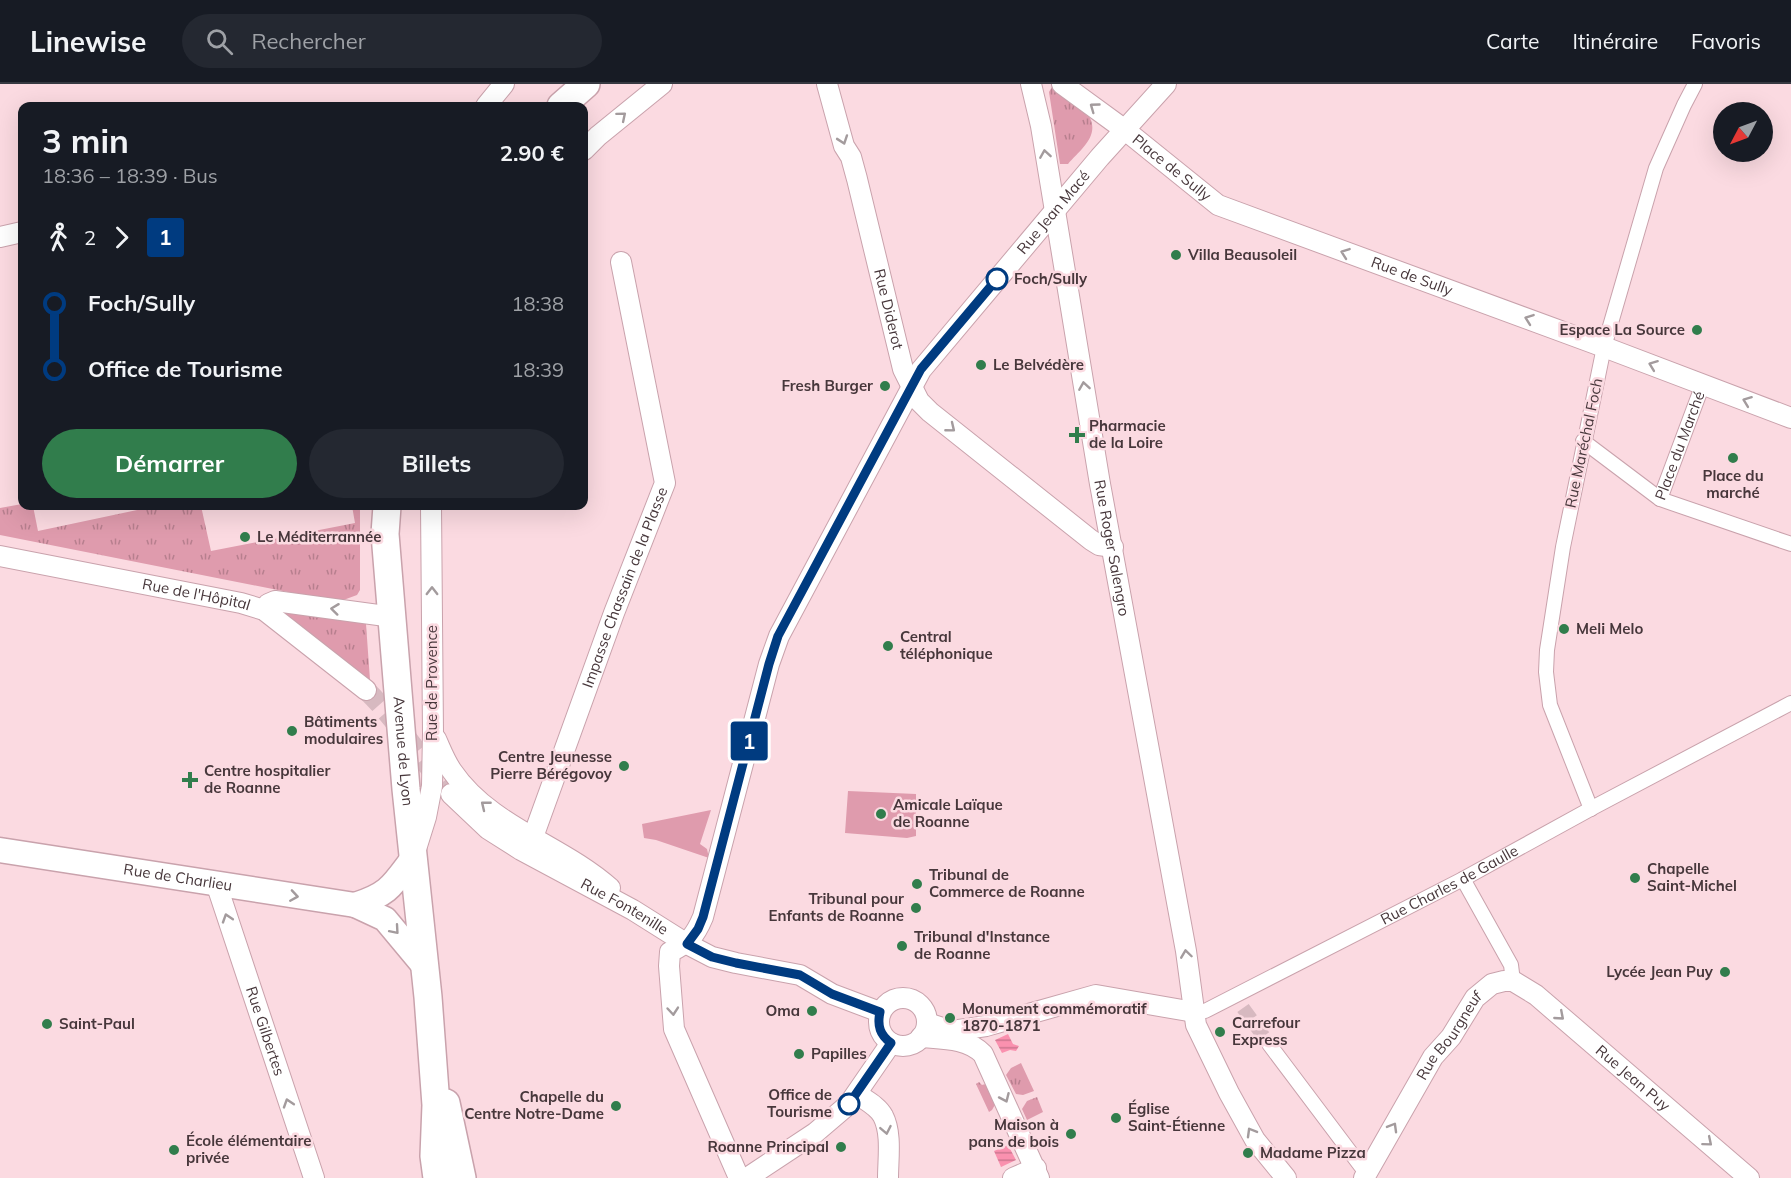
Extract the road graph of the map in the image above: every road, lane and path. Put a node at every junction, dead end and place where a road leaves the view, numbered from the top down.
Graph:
1 (504, 84) edge
2 (586, 84) edge
3 (662, 84) edge
4 (826, 84) edge
5 (1031, 84) edge
6 (1062, 84) edge
7 (1166, 84) edge
8 (1695, 84) edge
9 (489, 102) edge
10 (566, 102) edge
11 (1125, 130) junction
12 (588, 146) edge
13 (1218, 205) joint
14 (1055, 211) junction
15 (18, 233) edge
16 (0, 237) edge
17 (621, 262) dead end
18 (1604, 346) junction
19 (1703, 384) junction
20 (911, 386) junction
21 (1791, 418) edge
22 (1583, 441) junction
23 (1660, 499) junction
24 (387, 510) edge
25 (431, 510) edge
26 (1791, 544) edge
27 (1113, 547) junction
28 (0, 556) edge
29 (264, 610) junction
30 (393, 617) junction
31 (366, 690) tunnel mouth
32 (1791, 703) edge
33 (433, 733) junction
34 (451, 794) tunnel mouth
35 (1591, 809) junction
36 (533, 837) junction
37 (0, 850) edge
38 (413, 858) junction
39 (1463, 879) junction
40 (216, 883) junction
41 (355, 905) junction
42 (633, 910) junction
43 (679, 948) junction
44 (425, 967) junction
45 (1513, 981) junction
46 (1234, 996) junction
47 (428, 997) junction
48 (1243, 1008) tunnel mouth
49 (880, 1012) junction
50 (1194, 1012) junction
51 (986, 1026) junction
52 (924, 1030) junction
53 (891, 1043) junction
54 (1269, 1044) tunnel mouth
55 (976, 1047) junction
56 (857, 1094) junction
57 (436, 1105) junction
58 (1038, 1173) edge
59 (1365, 1176) edge
60 (314, 1178) edge
61 (437, 1178) edge
62 (449, 1178) edge
63 (462, 1178) edge
64 (739, 1178) edge
65 (747, 1178) edge
66 (888, 1178) edge
67 (1013, 1178) edge
68 (1286, 1178) edge
69 (1749, 1178) edge

1 - 9 street
2 - 10 main road
12 -> 3 street
4 -> 20 street, Rue Diderot
14 -> 5 street, Rue Roger Salengro
11 -> 6 street, Place de Sully
7 - 11 street, Rue Jean Macé
8 - 18 street, Rue Maréchal Foch
11 - 13 street, Place de Sully
11 - 14 street, Rue Jean Macé
18 -> 13 street, Rue de Sully
14 - 20 street, Rue Jean Macé
27 -> 14 street, Rue Roger Salengro
15 - 16 street
17 - 36 street, Impasse Chassain de la Plasse
19 -> 18 street, Rue de Sully
18 - 22 street, Rue Maréchal Foch
21 -> 19 street, Place du Marché
19 - 23 street, Place du Marché
20 -> 27 street, Rue Diderot
20 - 43 street, Rue Jean Macé
22 - 23 street
22 - 35 street, Rue Maréchal Foch
23 - 26 street, Place du Marché
24 - 30 main road, Avenue de Lyon
33 -> 25 street, Rue de Provence
50 -> 27 street, Rue Roger Salengro
28 - 29 street, Rue de l'Hôpital
30 -> 29 street
29 - 31 street, Rue de l'Hôpital
30 - 38 main road, Avenue de Lyon
32 - 35 street, Rue Charles de Gaulle
36 -> 33 street
33 - 38 street, Rue de Provence
34 - 42 street, Rue Fontenille
35 - 39 street, Rue Charles de Gaulle
36 - 42 street
37 - 40 street, Rue de Charlieu
38 - 41 street
38 - 44 main road, Avenue de Lyon
39 - 45 street
39 - 46 street, Rue Charles de Gaulle
40 -> 41 street, Rue de Charlieu
60 -> 40 street, Rue Gilbertes
41 -> 44 street, Rue de Charlieu
42 - 43 street, Rue Fontenille
43 - 49 street, Rue Fontenille
43 -> 64 street
44 - 47 main road, Avenue de Lyon
59 -> 45 street, Rue Bourgneuf
45 -> 69 street, Rue Jean Puy
46 - 48 street
46 - 50 street, Rue Charles de Gaulle
47 - 57 main road, Avenue de Lyon
47 - 63 main road, Avenue de Lyon
49 - 52 street
49 - 53 street
50 - 51 street, Rue Charles de Gaulle
68 -> 50 street, Rue Roger Salengro
51 - 52 street
51 - 55 street
52 - 53 street
52 - 55 street
53 - 56 street
54 - 59 street
55 -> 58 street
56 - 65 street
56 -> 66 street
57 - 61 main road, Avenue de Lyon
57 - 62 street
58 - 67 street

